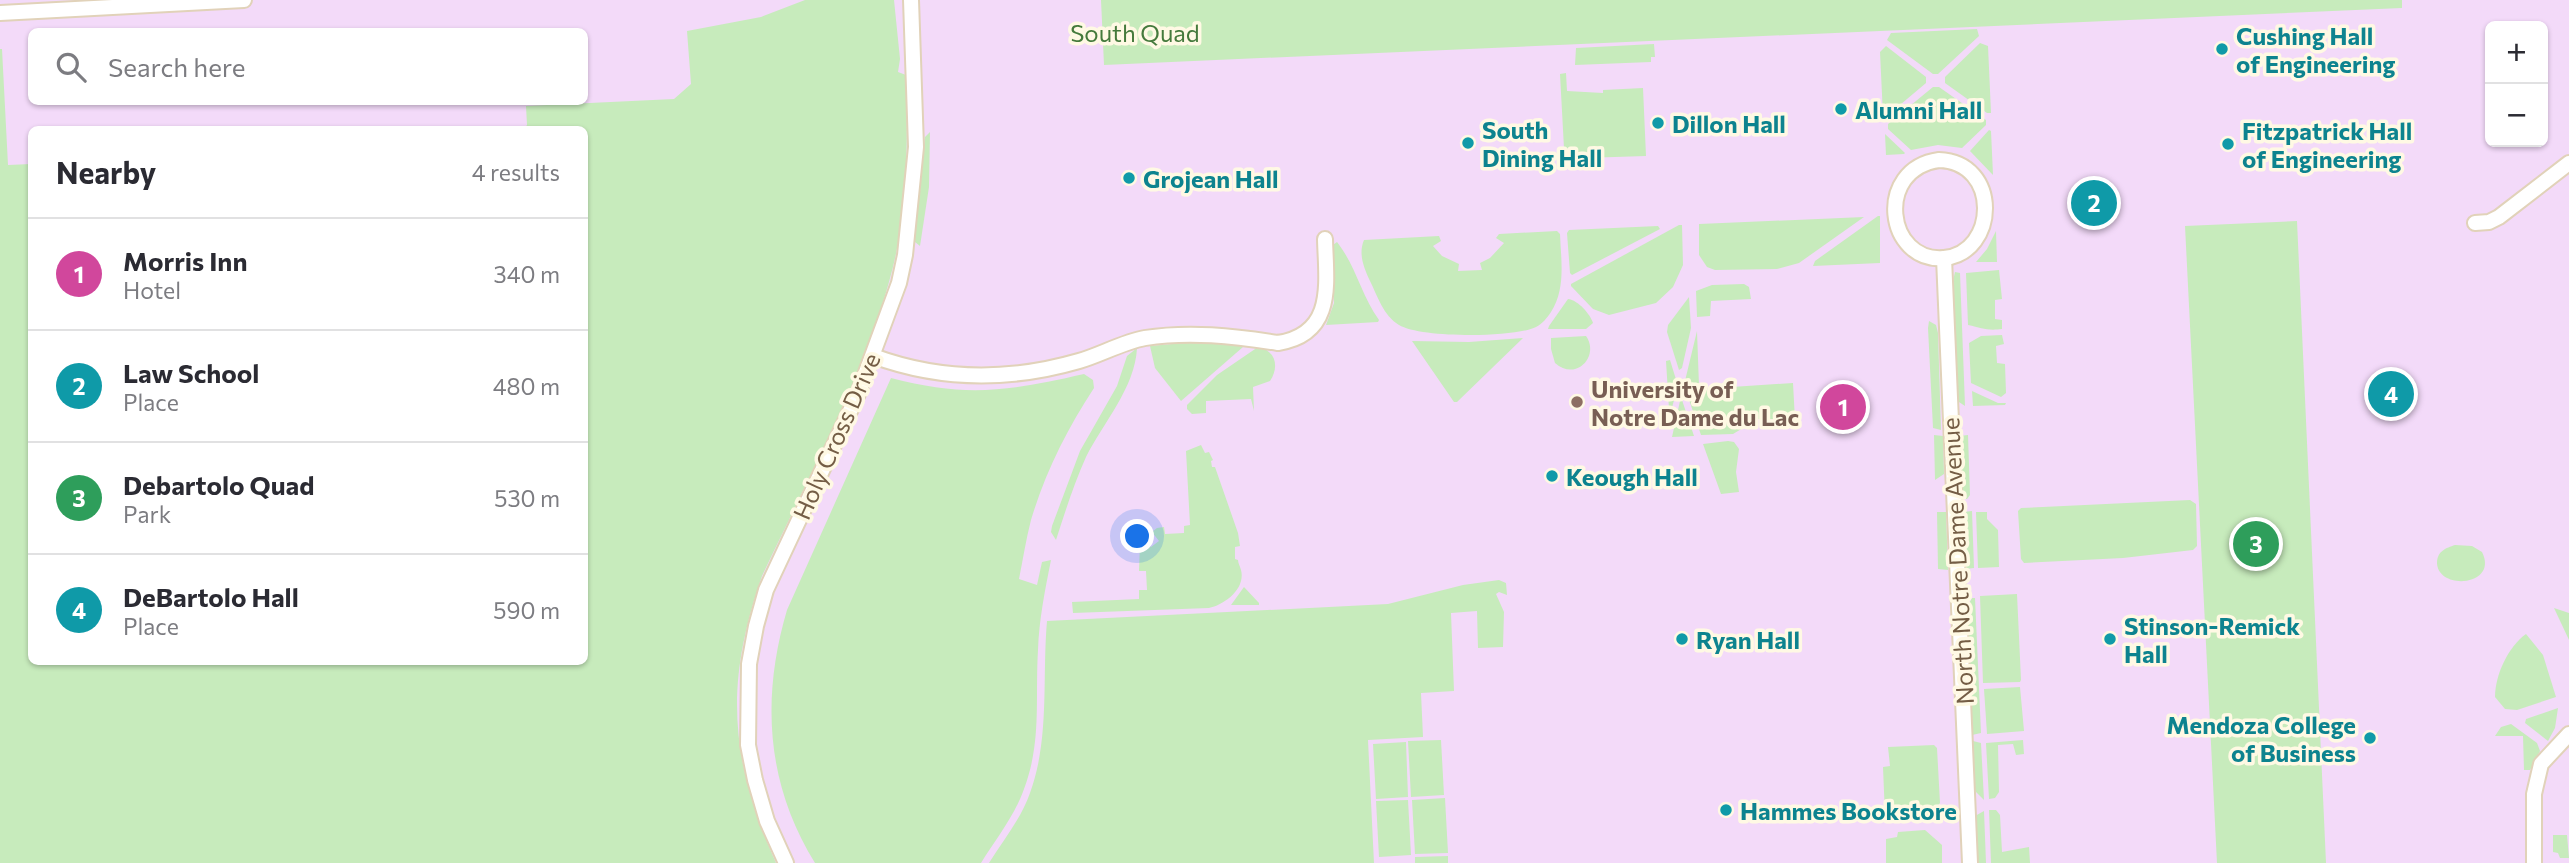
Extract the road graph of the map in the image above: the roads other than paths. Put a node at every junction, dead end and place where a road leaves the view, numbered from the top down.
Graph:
1 (244, 0) edge
2 (911, 0) edge
3 (0, 13) edge
4 (2569, 163) edge
5 (2475, 223) dead end
6 (1325, 239) dead end
7 (1944, 258) junction
8 (873, 356) junction
9 (2569, 734) edge
10 (786, 863) edge
11 (1970, 863) edge
12 (2533, 863) edge

1 - 3 street
2 - 8 street, Holy Cross Drive
4 - 5 street
6 - 8 street
7 - 7 street
7 - 11 street, North Notre Dame Avenue
8 - 10 street, Holy Cross Drive
9 - 12 street

